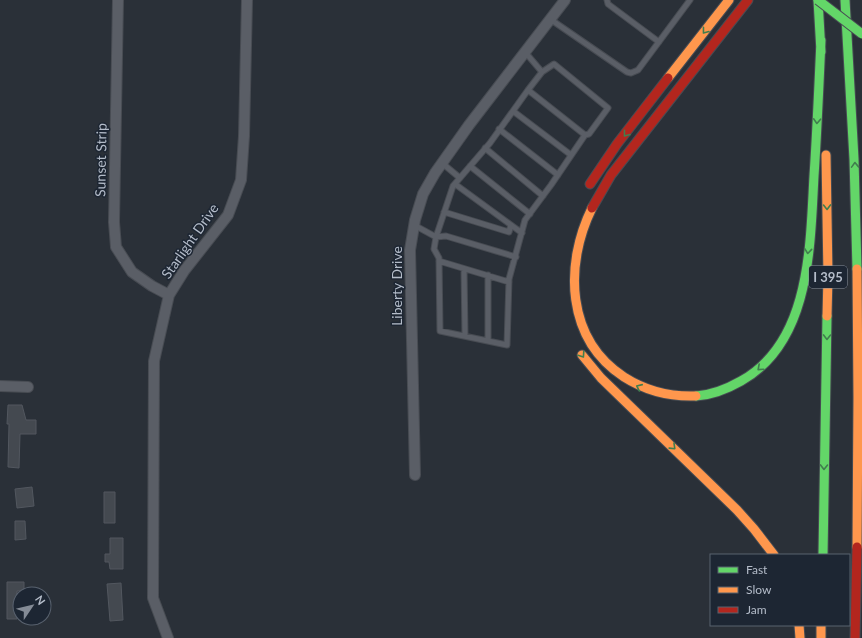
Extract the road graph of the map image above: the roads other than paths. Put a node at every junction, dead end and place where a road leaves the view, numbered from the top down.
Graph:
1 (118, 0) edge
2 (247, 0) edge
3 (565, 0) edge
4 (607, 0) edge
5 (690, 0) edge
6 (729, 0) edge
7 (748, 0) edge
8 (818, 0) edge
9 (844, 0) edge
10 (550, 19) junction
11 (862, 34) edge
12 (821, 40) junction
13 (659, 42) junction
14 (525, 52) junction
15 (542, 72) junction
16 (528, 90) junction
17 (513, 110) junction
18 (499, 129) junction
19 (825, 134) dead end
20 (585, 135) junction
21 (485, 148) junction
22 (826, 148) dead end
23 (571, 155) junction
24 (442, 163) junction
25 (470, 166) junction
26 (558, 175) junction
27 (460, 178) junction
28 (455, 184) junction
29 (586, 191) dead end
30 (543, 196) junction
31 (444, 212) junction
32 (530, 214) junction
33 (414, 225) junction
34 (511, 225) junction
35 (522, 233) junction
36 (436, 237) junction
37 (516, 257) junction
38 (439, 261) junction
39 (464, 269) junction
40 (488, 275) junction
41 (509, 282) junction
42 (169, 295) junction
43 (465, 336) junction
44 (488, 341) junction
45 (576, 345) dead end
46 (0, 386) edge
47 (28, 387) dead end
48 (415, 475) dead end
49 (773, 554) edge
50 (822, 554) edge
51 (862, 585) edge
52 (798, 626) edge
53 (821, 626) edge
54 (168, 638) edge
55 (800, 638) edge
56 (821, 638) edge
57 (856, 638) edge

1 - 42 street, Sunset Strip
2 - 42 street, Starlight Drive
3 - 10 street, Liberty Drive
4 - 13 lane
5 - 13 lane
6 -> 29 main road
12 -> 7 main road
8 - 11 main road, bridge
8 - 12 main road
57 -> 9 main road, I 395
10 - 13 lane
10 - 14 street, Liberty Drive
12 - 19 main road
14 - 15 lane
14 - 24 street, Liberty Drive
15 - 16 lane
15 - 20 lane
16 - 17 lane
16 - 20 lane
17 - 18 lane
17 - 23 lane
18 - 21 lane
18 - 26 lane
20 - 23 lane
21 - 25 lane
21 - 30 lane
22 -> 50 main road, I 395
23 - 26 lane
24 - 27 lane
24 - 33 street, Liberty Drive
25 - 27 lane
25 - 32 lane
26 - 30 lane
27 - 28 lane
28 - 31 lane
28 - 34 lane
30 - 32 lane
31 - 34 lane
31 - 36 lane
32 - 35 lane
33 - 36 lane
33 - 48 street, Liberty Drive
34 - 35 lane
35 - 37 lane
36 - 37 lane
36 - 38 lane
37 - 41 lane
38 - 39 lane
38 - 43 lane
39 - 40 lane
39 - 43 lane
40 - 41 lane
40 - 44 lane
41 - 44 lane
42 - 54 street, Starlight Drive
43 - 44 lane
45 -> 49 main road
46 - 47 street
51 - 57 main road
52 - 55 main road
53 - 56 main road

